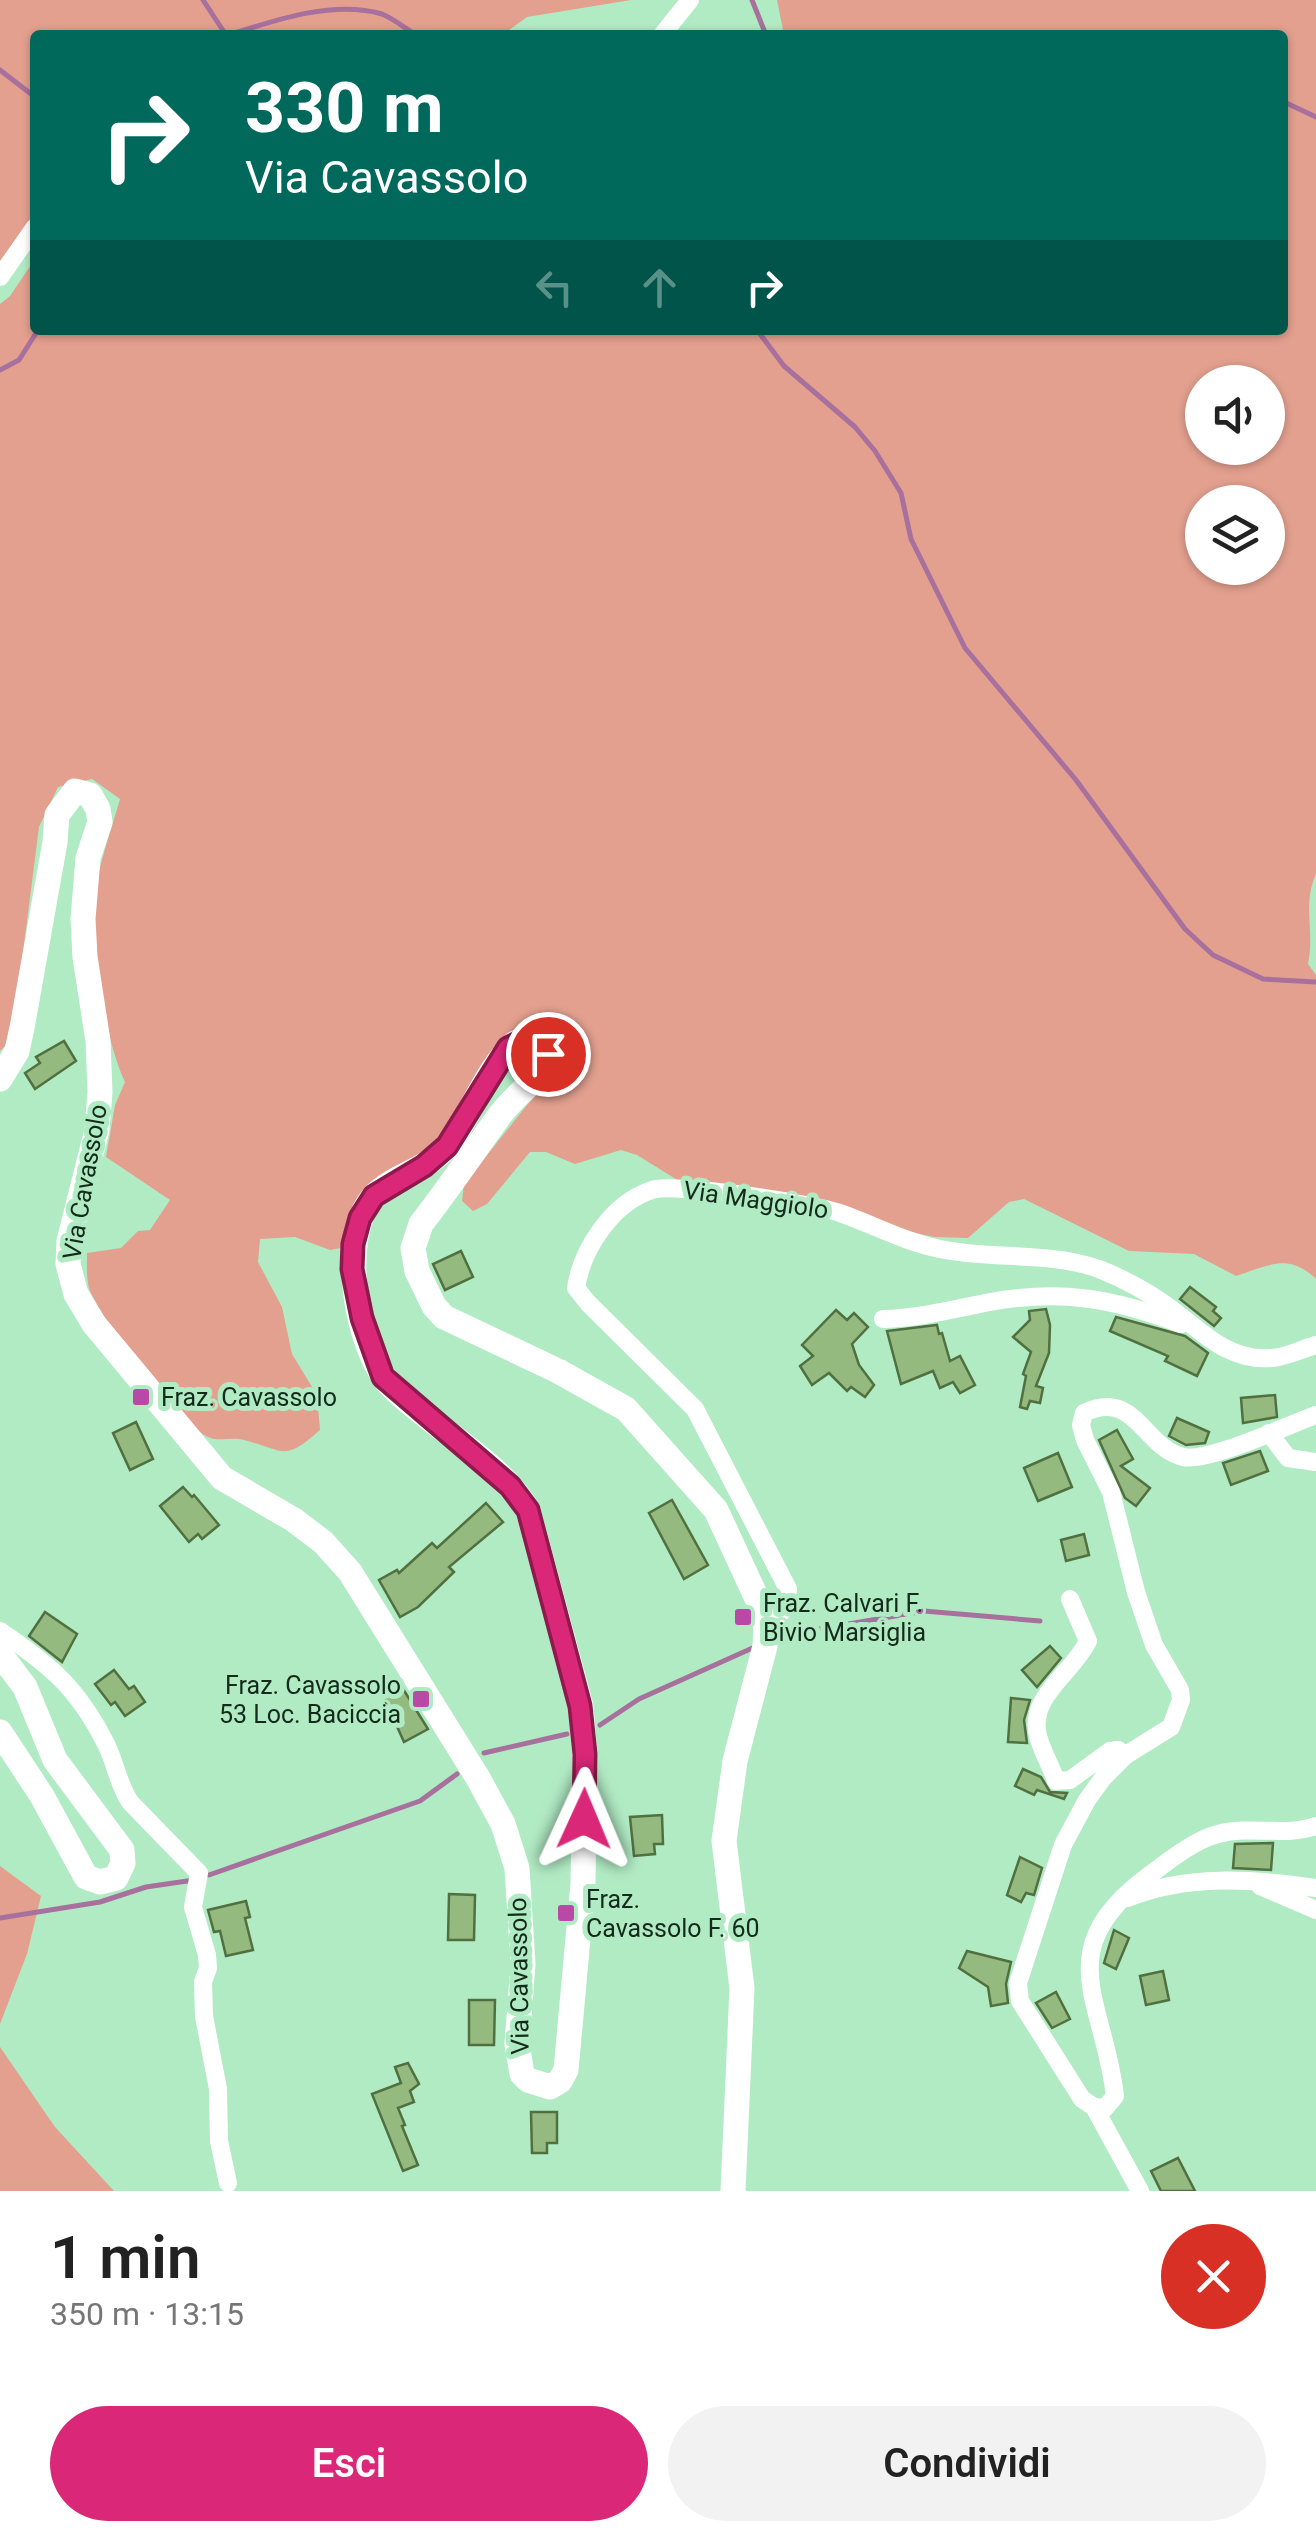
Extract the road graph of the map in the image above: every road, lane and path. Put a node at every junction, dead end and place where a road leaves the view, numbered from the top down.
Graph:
1 (690, 0) edge
2 (666, 30) edge
3 (30, 234) edge
4 (0, 278) edge
5 (0, 1079) edge
6 (882, 1319) dead end
7 (1191, 1327) junction
8 (1316, 1346) edge
9 (1316, 1415) edge
10 (1268, 1432) junction
11 (1316, 1462) edge
12 (1070, 1599) dead end
13 (0, 1630) edge
14 (766, 1635) junction
15 (0, 1654) edge
16 (0, 1732) edge
17 (1126, 1755) junction
18 (1316, 1826) edge
19 (1246, 1880) junction
20 (1316, 1888) edge
21 (1118, 1902) junction
22 (1316, 1910) edge
23 (1094, 2107) junction
24 (228, 2183) dead end
25 (733, 2191) edge
26 (1140, 2191) edge

1 - 2 street
3 - 4 street
5 - 14 main road, Via Cavassolo
6 - 7 street
7 - 8 street, Via Maggiolo
7 - 14 street, Via Maggiolo
9 - 10 street
10 - 11 street
10 - 17 street
12 - 17 street
13 - 24 street
14 - 25 main road
15 - 16 main road
17 - 23 street
18 - 21 street
19 - 20 street
19 - 21 street
19 - 22 street
21 - 23 street
23 - 26 street

